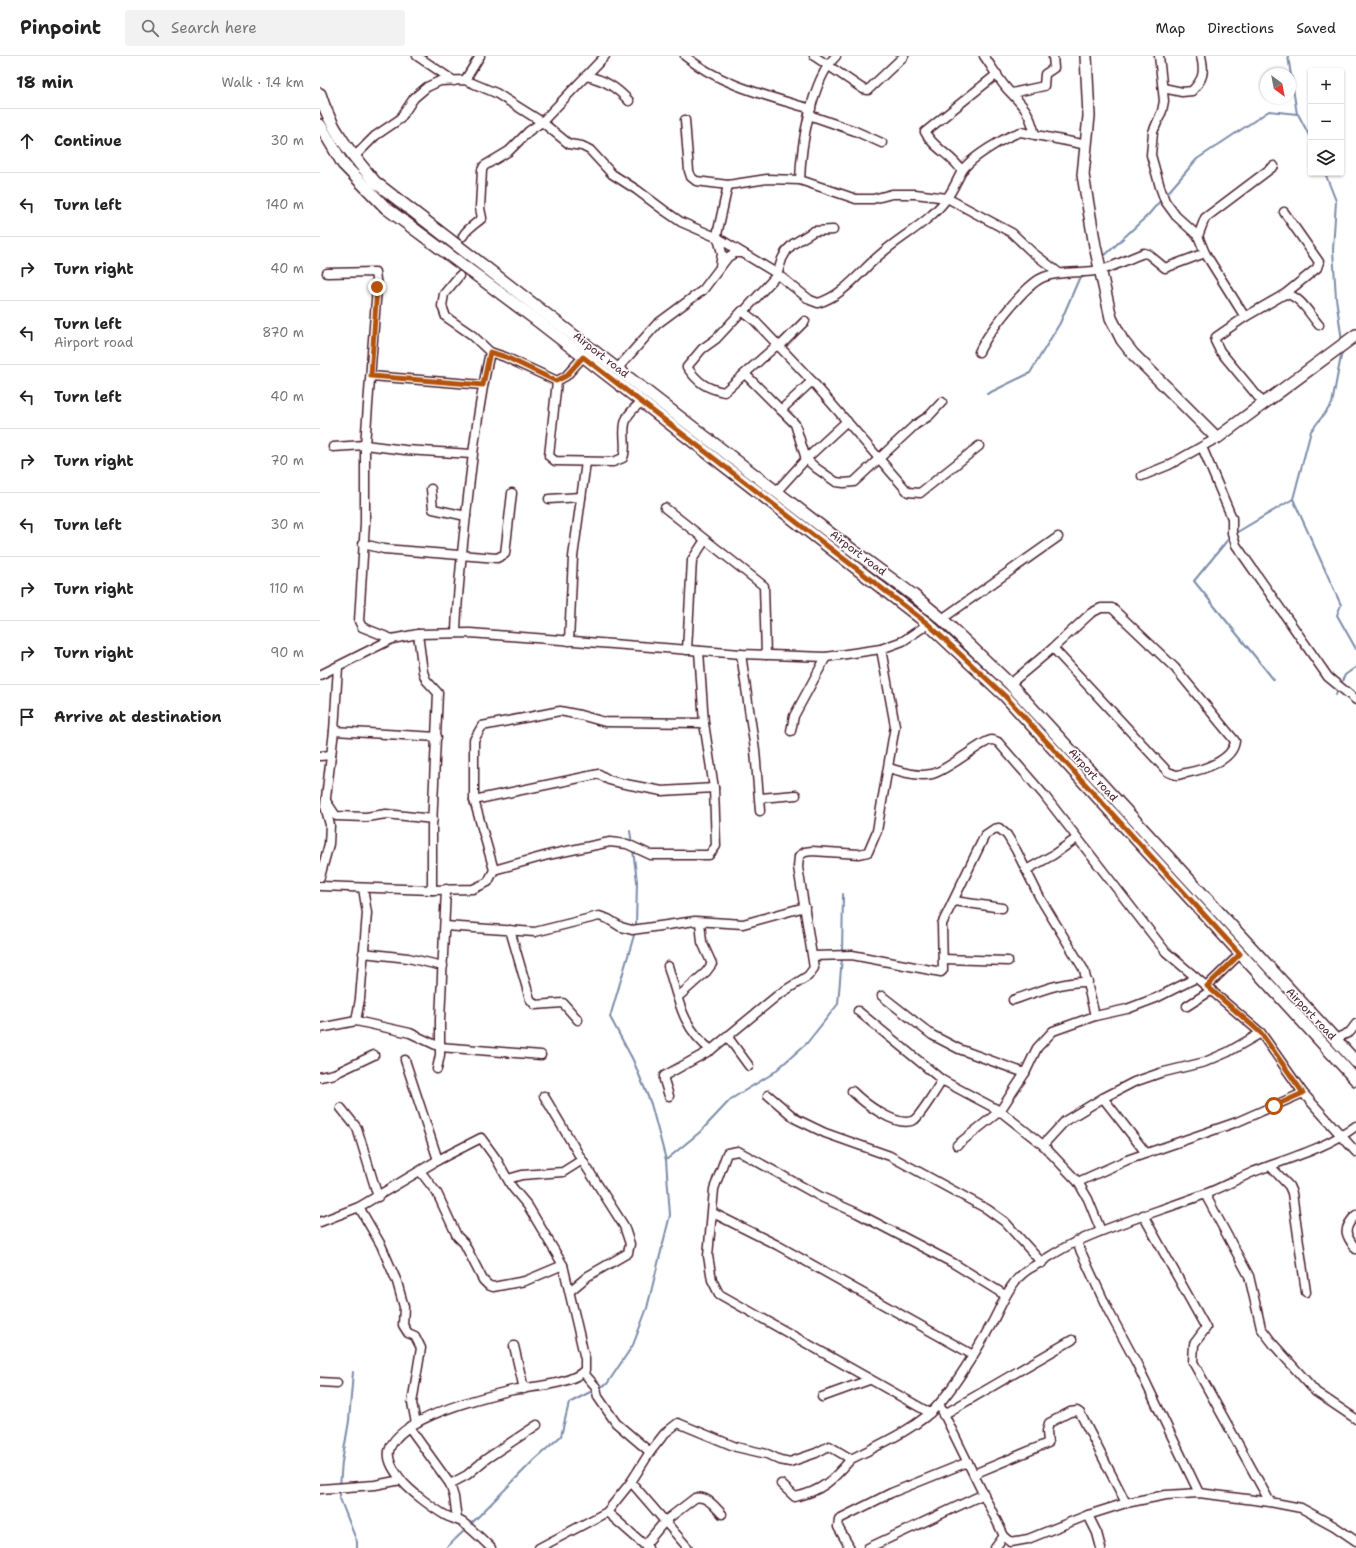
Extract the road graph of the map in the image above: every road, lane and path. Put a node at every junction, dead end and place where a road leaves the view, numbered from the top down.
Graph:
1 (417, 56) edge
2 (480, 56) edge
3 (605, 56) edge
4 (685, 56) edge
5 (814, 56) edge
6 (836, 56) edge
7 (904, 56) edge
8 (984, 56) edge
9 (1054, 56) edge
10 (1085, 56) edge
11 (1159, 56) edge
12 (1201, 56) edge
13 (828, 66) junction
14 (997, 74) junction
15 (586, 76) junction
16 (465, 80) junction
17 (454, 81) junction
18 (1162, 88) junction
19 (1012, 93) junction
20 (320, 94) edge
21 (629, 101) dead end
22 (810, 112) junction
23 (685, 120) dead end
24 (542, 122) junction
25 (320, 125) edge
26 (1035, 135) junction
27 (882, 143) dead end
28 (1087, 145) junction
29 (354, 157) junction
30 (1274, 166) dead end
31 (962, 172) junction
32 (800, 180) junction
33 (728, 185) junction
34 (947, 198) junction
35 (1284, 212) dead end
36 (833, 230) dead end
37 (463, 236) dead end
38 (1198, 236) junction
39 (718, 238) junction
40 (742, 253) junction
41 (1205, 253) junction
42 (720, 270) junction
43 (1101, 270) junction
44 (1059, 272) junction
45 (327, 274) dead end
46 (777, 275) junction
47 (459, 276) dead end
48 (1285, 294) junction
49 (747, 314) junction
50 (1245, 317) junction
51 (805, 321) dead end
52 (559, 323) junction
53 (1319, 325) dead end
54 (552, 332) junction
55 (1356, 335) edge
56 (778, 346) junction
57 (490, 352) junction
58 (979, 352) dead end
59 (583, 357) junction
60 (618, 368) junction
61 (745, 374) junction
62 (371, 376) junction
63 (556, 381) junction
64 (812, 381) junction
65 (483, 385) junction
66 (640, 402) junction
67 (942, 402) dead end
68 (1264, 404) junction
69 (781, 410) junction
70 (847, 422) junction
71 (1217, 438) junction
72 (365, 445) junction
73 (979, 446) dead end
74 (333, 447) dead end
75 (1202, 447) junction
76 (472, 454) junction
77 (806, 458) junction
78 (880, 458) junction
79 (586, 462) junction
80 (1142, 476) dead end
81 (431, 489) dead end
82 (777, 491) junction
83 (512, 493) dead end
84 (581, 497) junction
85 (549, 499) dead end
86 (665, 508) dead end
87 (466, 516) junction
88 (835, 537) junction
89 (1058, 537) dead end
90 (705, 540) junction
91 (363, 544) junction
92 (827, 546) junction
93 (460, 555) junction
94 (942, 619) junction
95 (928, 624) junction
96 (456, 633) junction
97 (418, 634) junction
98 (392, 639) junction
99 (569, 640) junction
100 (1053, 648) junction
101 (881, 649) junction
102 (687, 650) junction
103 (699, 651) junction
104 (741, 654) junction
105 (766, 655) junction
106 (826, 657) junction
107 (338, 667) junction
108 (321, 675) edge
109 (1010, 684) junction
110 (335, 686) junction
111 (1356, 700) edge
112 (704, 723) junction
113 (334, 730) junction
114 (791, 731) dead end
115 (436, 737) junction
116 (331, 755) junction
117 (320, 756) edge
118 (889, 768) junction
119 (714, 788) junction
120 (796, 795) dead end
121 (760, 798) junction
122 (325, 800) junction
123 (474, 800) junction
124 (760, 811) dead end
125 (433, 819) junction
126 (1077, 838) junction
127 (1144, 839) junction
128 (494, 870) junction
129 (1026, 870) junction
130 (320, 876) edge
131 (320, 886) edge
132 (363, 888) junction
133 (446, 889) junction
134 (432, 890) junction
135 (954, 901) junction
136 (805, 907) junction
137 (1002, 908) dead end
138 (700, 922) junction
139 (445, 926) junction
140 (510, 930) junction
141 (363, 953) junction
142 (1240, 954) junction
143 (813, 956) junction
144 (944, 959) junction
145 (1008, 961) dead end
146 (443, 966) junction
147 (668, 966) dead end
148 (1196, 978) junction
149 (1088, 982) junction
150 (1209, 988) junction
151 (882, 996) dead end
152 (678, 997) junction
153 (1013, 1000) dead end
154 (1187, 1006) dead end
155 (858, 1011) dead end
156 (1095, 1016) junction
157 (578, 1020) dead end
158 (356, 1022) junction
159 (1356, 1024) edge
160 (320, 1028) edge
161 (1261, 1033) junction
162 (727, 1036) junction
163 (1335, 1039) junction
164 (440, 1047) junction
165 (711, 1050) junction
166 (374, 1055) dead end
167 (541, 1055) dead end
168 (405, 1060) dead end
169 (1356, 1062) edge
170 (750, 1066) dead end
171 (437, 1069) dead end
172 (1025, 1073) junction
173 (320, 1076) edge
174 (942, 1080) junction
175 (1356, 1080) edge
176 (852, 1091) dead end
177 (1303, 1093) junction
178 (768, 1095) dead end
179 (544, 1096) dead end
180 (668, 1096) dead end
181 (1103, 1098) junction
182 (341, 1108) dead end
183 (1000, 1111) junction
184 (1356, 1126) edge
185 (1342, 1137) junction
186 (957, 1145) dead end
187 (1043, 1145) junction
188 (1356, 1152) edge
189 (1146, 1153) junction
190 (438, 1160) junction
191 (582, 1160) junction
192 (1270, 1166) junction
193 (420, 1171) junction
194 (508, 1180) junction
195 (1078, 1182) junction
196 (1206, 1194) junction
197 (378, 1197) junction
198 (359, 1207) junction
199 (713, 1213) junction
200 (1144, 1215) junction
201 (1356, 1215) edge
202 (320, 1222) edge
203 (1101, 1231) junction
204 (1076, 1241) junction
205 (1356, 1249) edge
206 (1042, 1263) junction
207 (563, 1265) junction
208 (570, 1291) junction
209 (1306, 1292) dead end
210 (1006, 1295) junction
211 (1072, 1340) dead end
212 (514, 1346) dead end
213 (973, 1355) junction
214 (583, 1372) junction
215 (869, 1380) junction
216 (320, 1382) edge
217 (337, 1383) dead end
218 (524, 1389) junction
219 (822, 1397) dead end
220 (939, 1404) junction
221 (930, 1413) junction
222 (943, 1415) junction
223 (1356, 1419) edge
224 (413, 1425) junction
225 (537, 1425) dead end
226 (650, 1452) junction
227 (852, 1459) junction
228 (968, 1462) junction
229 (974, 1474) junction
230 (401, 1480) junction
231 (631, 1482) junction
232 (450, 1484) junction
233 (782, 1484) dead end
234 (320, 1489) edge
235 (1199, 1493) junction
236 (984, 1494) junction
237 (1270, 1502) junction
238 (1126, 1503) junction
239 (607, 1512) junction
240 (722, 1514) dead end
241 (1088, 1515) junction
242 (457, 1519) junction
243 (664, 1521) junction
244 (1004, 1536) junction
245 (1356, 1541) edge
246 (647, 1546) edge
247 (491, 1548) edge
248 (539, 1548) edge
249 (688, 1548) edge
250 (850, 1548) edge
251 (868, 1548) edge
252 (996, 1548) edge
253 (1101, 1548) edge

1 - 17 street
2 - 16 street
3 - 15 street
4 - 22 street
5 - 13 street
6 - 13 street
7 - 13 street
8 - 14 street
9 - 19 street
10 - 28 main road
11 - 18 street
12 - 18 street
13 - 22 street
14 - 19 street
14 - 31 street
15 - 21 street
15 - 24 street
16 - 17 street
16 - 24 street
17 - 29 street
18 - 38 street
19 - 26 street
20 - 29 main road, Airport road
22 - 27 street
22 - 32 street
23 - 33 street
24 - 37 street
24 - 39 street
25 - 54 main road, Airport road
26 - 28 street
26 - 31 street
28 - 43 main road
29 - 52 main road, Airport road
30 - 38 street
31 - 34 street
32 - 33 street
32 - 34 street
33 - 39 street
34 - 44 street
34 - 46 street
35 - 48 street
36 - 46 street
38 - 41 street
39 - 40 street
39 - 42 street
40 - 42 street
40 - 46 street
41 - 43 street
41 - 50 street
42 - 60 street
43 - 44 street
43 - 71 main road
44 - 58 street
45 - 62 street
46 - 49 street
47 - 57 street
48 - 50 street
48 - 53 street
49 - 56 street
49 - 61 street
50 - 68 street
51 - 56 street
52 - 54 main road
52 - 60 main road, Airport road
54 - 59 main road, Airport road
55 - 68 main road
56 - 61 street
56 - 64 street
57 - 63 street
57 - 65 street
59 - 63 street
59 - 66 main road, Airport road
60 - 82 main road, Airport road
61 - 69 street
62 - 65 street
62 - 72 street
63 - 79 street
64 - 69 street
64 - 70 street
65 - 76 street
66 - 79 street
66 - 92 main road, Airport road
67 - 78 street
68 - 71 main road
69 - 77 street
70 - 77 street
70 - 78 street
71 - 75 street
72 - 74 street
72 - 76 street
72 - 91 street
73 - 78 street
75 - 80 street
75 - 111 street
76 - 87 street
77 - 78 street
77 - 82 street
79 - 84 street
81 - 87 street
82 - 88 main road, Airport road
83 - 93 street
84 - 85 street
84 - 99 street
86 - 90 street
87 - 93 street
88 - 92 main road
88 - 94 main road, Airport road
89 - 94 street
90 - 102 street
90 - 105 street
91 - 93 street
91 - 98 street
92 - 95 main road, Airport road
93 - 96 street
94 - 109 main road, Airport road
95 - 101 street
95 - 127 main road, Airport road
96 - 97 street
96 - 99 street
97 - 98 street
97 - 115 street
98 - 107 street
99 - 102 street
100 - 100 street
100 - 109 street
101 - 106 street
101 - 118 street
102 - 103 street
103 - 104 street
103 - 112 street
104 - 105 street
104 - 121 street
105 - 106 street
106 - 114 street
107 - 108 street
107 - 110 street
108 - 110 street
109 - 127 main road, Airport road
110 - 113 street
112 - 119 street
112 - 123 street
113 - 115 street
113 - 116 street
115 - 125 street
116 - 117 street
116 - 122 street
118 - 126 street
118 - 136 street
119 - 123 street
119 - 128 street
120 - 121 street
121 - 124 street
122 - 125 street
122 - 130 street
123 - 128 street
125 - 134 street
126 - 129 street
126 - 148 street
127 - 142 main road, Airport road
127 - 163 main road, Airport road
128 - 133 street
129 - 135 street
129 - 149 street
131 - 132 street
132 - 134 street
132 - 141 street
133 - 134 street
133 - 139 street
135 - 137 street
135 - 144 street
136 - 138 street
136 - 143 street
138 - 140 street
138 - 152 street
139 - 140 street
139 - 146 street
140 - 157 street
141 - 146 street
141 - 158 street
142 - 150 street
142 - 175 main road, Airport road
143 - 144 street
143 - 162 street
144 - 145 street
146 - 164 street
147 - 152 street
148 - 150 street
148 - 156 street
149 - 153 street
149 - 156 street
150 - 154 street
150 - 161 street
151 - 172 street
152 - 165 street
155 - 174 street
156 - 172 street
158 - 160 street
158 - 164 street
159 - 163 street
161 - 177 street
161 - 181 street
162 - 165 street
162 - 170 street
163 - 169 main road, Airport road
164 - 167 street
164 - 171 street
165 - 180 street
166 - 173 street
168 - 190 street
172 - 183 street
174 - 176 street
174 - 183 street
177 - 185 street
177 - 189 street
178 - 206 street
179 - 191 street
181 - 187 street
181 - 189 street
182 - 197 street
183 - 186 street
183 - 187 street
184 - 185 street
185 - 188 street
185 - 192 street
187 - 195 street
189 - 195 street
190 - 193 street
190 - 194 street
191 - 194 street
191 - 208 street
192 - 196 street
192 - 209 street
193 - 197 street
193 - 207 street
194 - 207 street
195 - 203 street
196 - 200 street
196 - 223 street
197 - 198 street
198 - 202 street
198 - 224 street
199 - 210 street
199 - 213 street
199 - 215 street
200 - 203 street
200 - 237 street
201 - 205 street
203 - 204 street
204 - 206 street
204 - 235 street
206 - 210 street
207 - 208 street
208 - 214 street
210 - 213 street
211 - 222 street
212 - 218 street
213 - 220 street
214 - 218 street
214 - 226 street
215 - 219 street
215 - 221 street
216 - 217 street
218 - 224 street
220 - 221 street
220 - 222 street
221 - 227 street
222 - 228 street
224 - 230 street
224 - 232 street
225 - 232 street
226 - 227 street
226 - 231 street
227 - 233 street
228 - 229 street
228 - 250 street
229 - 236 street
229 - 238 street
230 - 234 street
230 - 242 street
231 - 239 street
231 - 243 street
232 - 242 street
235 - 237 street
235 - 238 street
236 - 244 street
236 - 251 street
237 - 245 street
238 - 241 street
239 - 246 street
239 - 248 street
240 - 243 street
241 - 244 street
241 - 253 street
242 - 247 street
243 - 246 street
243 - 249 street
244 - 252 street

